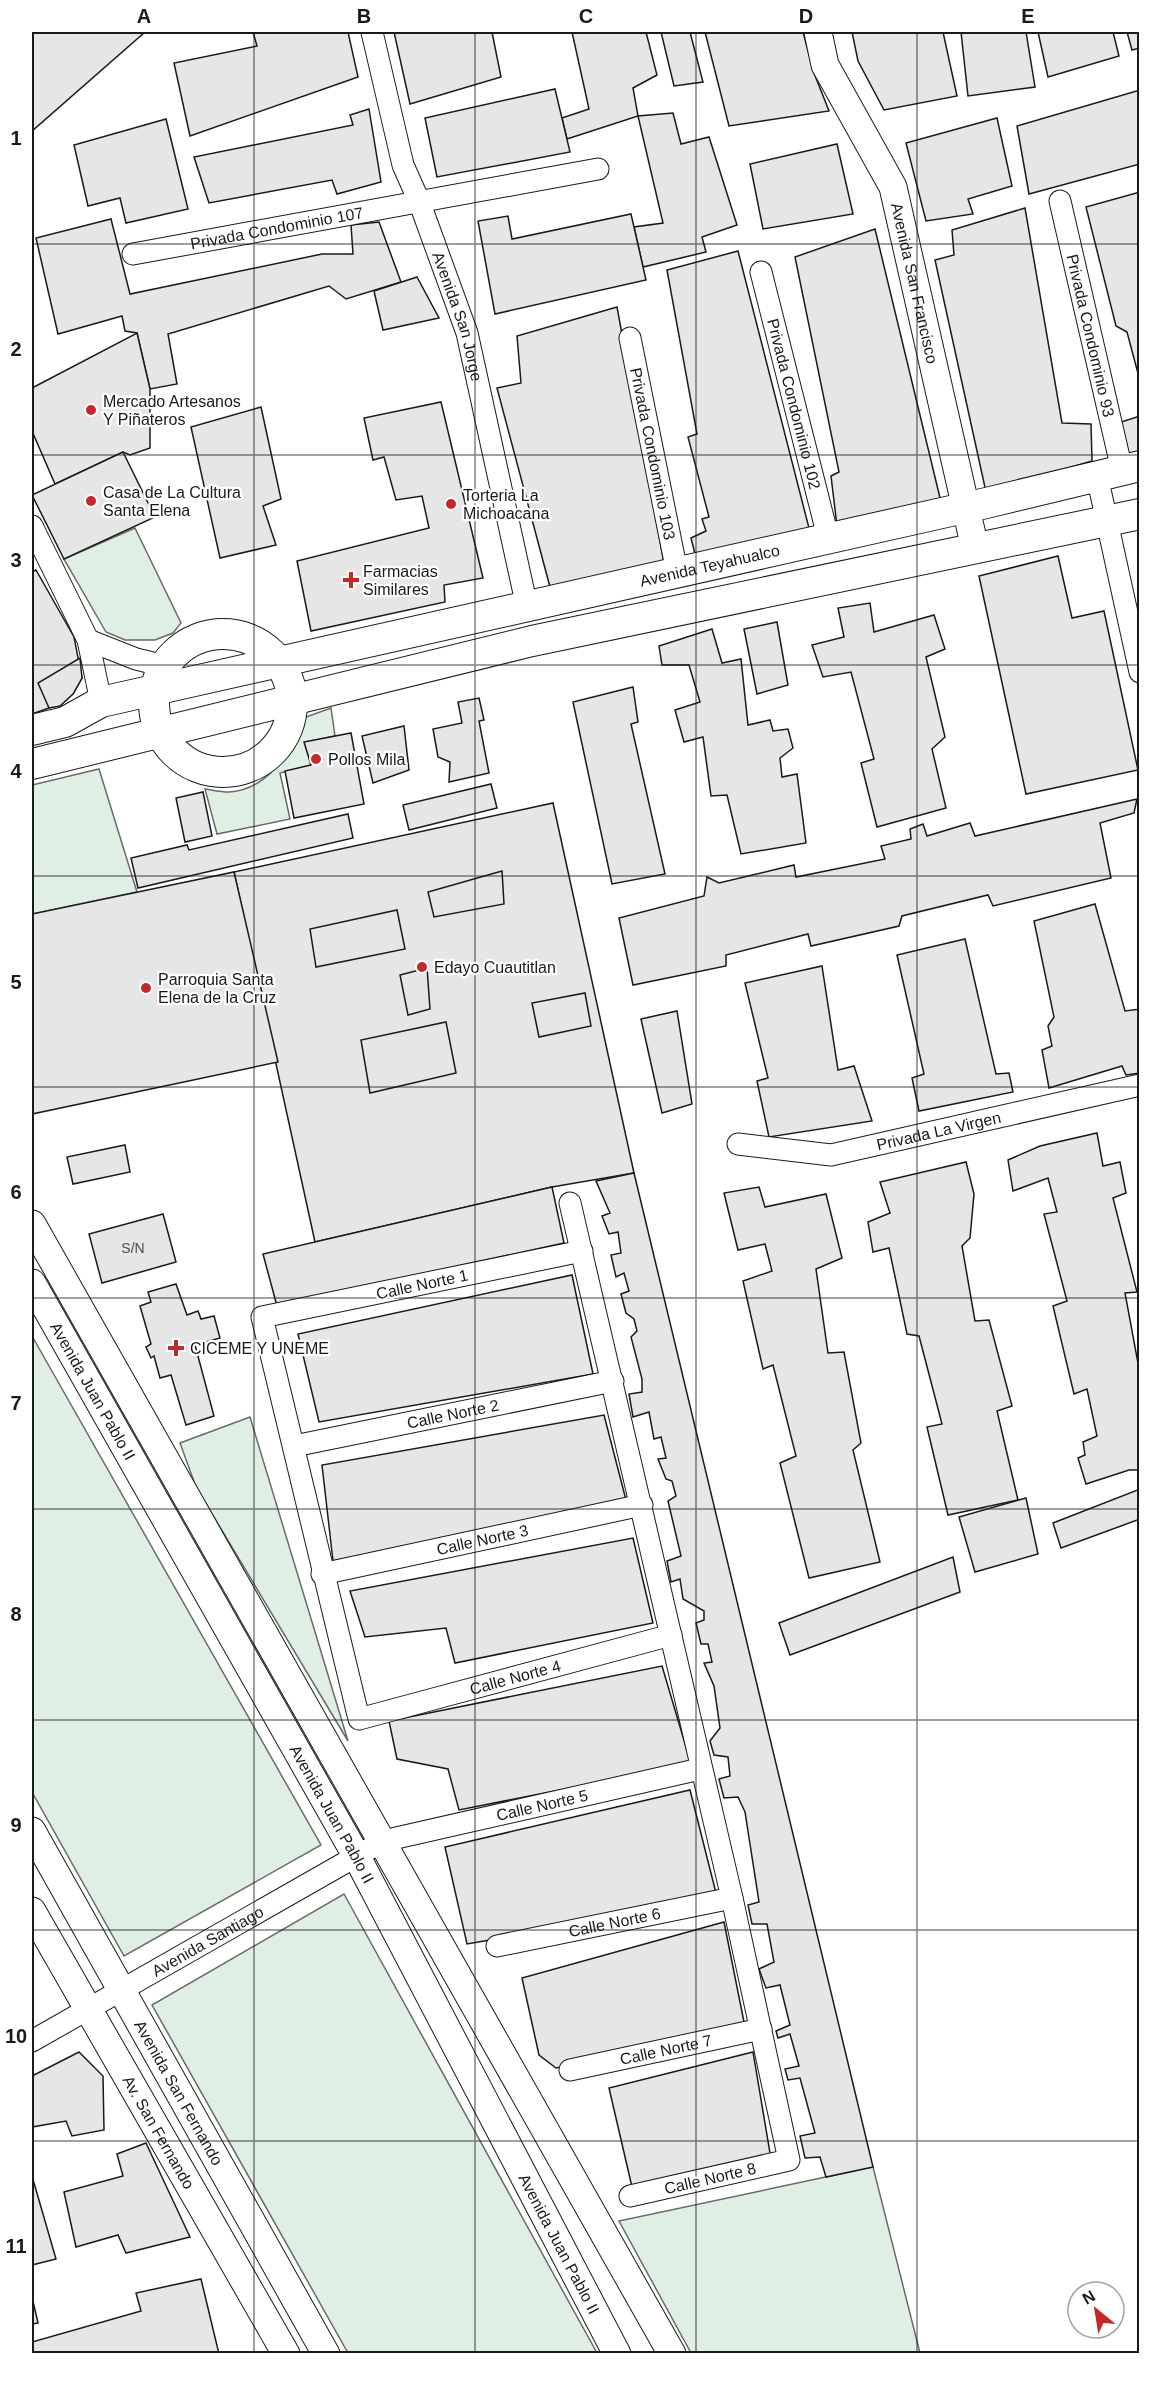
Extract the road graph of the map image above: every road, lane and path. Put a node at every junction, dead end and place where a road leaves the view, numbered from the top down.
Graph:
1 (372, 32) edge
2 (818, 32) edge
3 (598, 169) dead end
4 (419, 201) junction
5 (1060, 201) dead end
6 (133, 254) dead end
7 (761, 272) dead end
8 (630, 338) dead end
9 (1120, 471) edge
10 (966, 507) junction
11 (1140, 514) edge
12 (1107, 521) junction
13 (32, 526) edge
14 (828, 537) junction
15 (975, 548) junction
16 (677, 572) junction
17 (526, 607) junction
18 (88, 640) junction
19 (280, 662) junction
20 (1140, 672) edge
21 (159, 678) junction
22 (293, 700) junction
23 (101, 702) junction
24 (32, 729) edge
25 (159, 733) junction
26 (32, 764) edge
27 (1140, 1085) edge
28 (738, 1143) dead end
29 (570, 1203) dead end
30 (32, 1224) edge
31 (582, 1251) junction
32 (32, 1283) edge
33 (613, 1381) junction
34 (294, 1446) junction
35 (642, 1505) junction
36 (322, 1574) junction
37 (671, 1635) junction
38 (700, 1769) junction
39 (32, 1831) edge
40 (383, 1841) junction
41 (357, 1857) junction
42 (732, 1898) junction
43 (32, 1911) edge
44 (497, 1946) dead end
45 (121, 1990) junction
46 (87, 2009) junction
47 (761, 2029) junction
48 (32, 2041) edge
49 (570, 2070) dead end
50 (630, 2196) dead end
51 (286, 2354) edge
52 (326, 2354) edge
53 (617, 2354) edge
54 (672, 2354) edge

1 - 4 street, Avenida San Jorge
2 - 10 street, Avenida San Francisco
3 - 4 street, Privada Condominio 107
4 - 6 street, Privada Condominio 107
4 - 17 street, Avenida San Jorge
5 - 9 street, Privada Condominio 93
7 - 14 street, Privada Condominio 102
8 - 16 street, Privada Condominio 103
9 - 10 main road, Avenida Teyahualco
9 - 12 street, Privada Condominio 93
10 - 14 main road, Avenida Teyahualco
10 - 15 street, Avenida San Francisco
11 - 12 main road
12 - 15 main road
12 - 20 street, Privada Condominio 93
13 - 18 street
14 - 16 main road, Avenida Teyahualco
15 - 22 main road
16 - 17 main road, Avenida Teyahualco
17 - 19 main road, Avenida Teyahualco
18 - 21 street
18 - 23 street
19 - 21 main road, Avenida Teyahualco
19 - 21 main road
19 - 22 main road
21 - 23 main road, Avenida Teyahualco
21 - 25 main road
22 - 25 main road
22 - 25 main road
23 - 24 main road, Avenida Teyahualco
25 - 26 main road
27 - 28 street, Privada La Virgen
29 - 31 street
30 - 40 street
31 - 33 street
31 - 34 street, Calle Norte 1
32 - 41 street, Avenida Juan Pablo II
33 - 34 street, Calle Norte 2
33 - 35 street
34 - 36 street
35 - 36 street, Calle Norte 3
35 - 37 street
36 - 37 street, Calle Norte 4
37 - 38 street
38 - 40 street, Calle Norte 5
38 - 42 street
39 - 45 street, Avenida San Fernando
40 - 41 street, Avenida Santiago
40 - 54 street
41 - 45 street, Avenida Santiago
41 - 53 street, Avenida Juan Pablo II
42 - 44 street, Calle Norte 6
42 - 47 street
43 - 46 street, Av. San Fernando
45 - 46 street, Avenida Santiago
45 - 52 street, Avenida San Fernando
46 - 48 street, Avenida Santiago
46 - 51 street, Av. San Fernando
47 - 49 street, Calle Norte 7
47 - 50 street, Calle Norte 8

